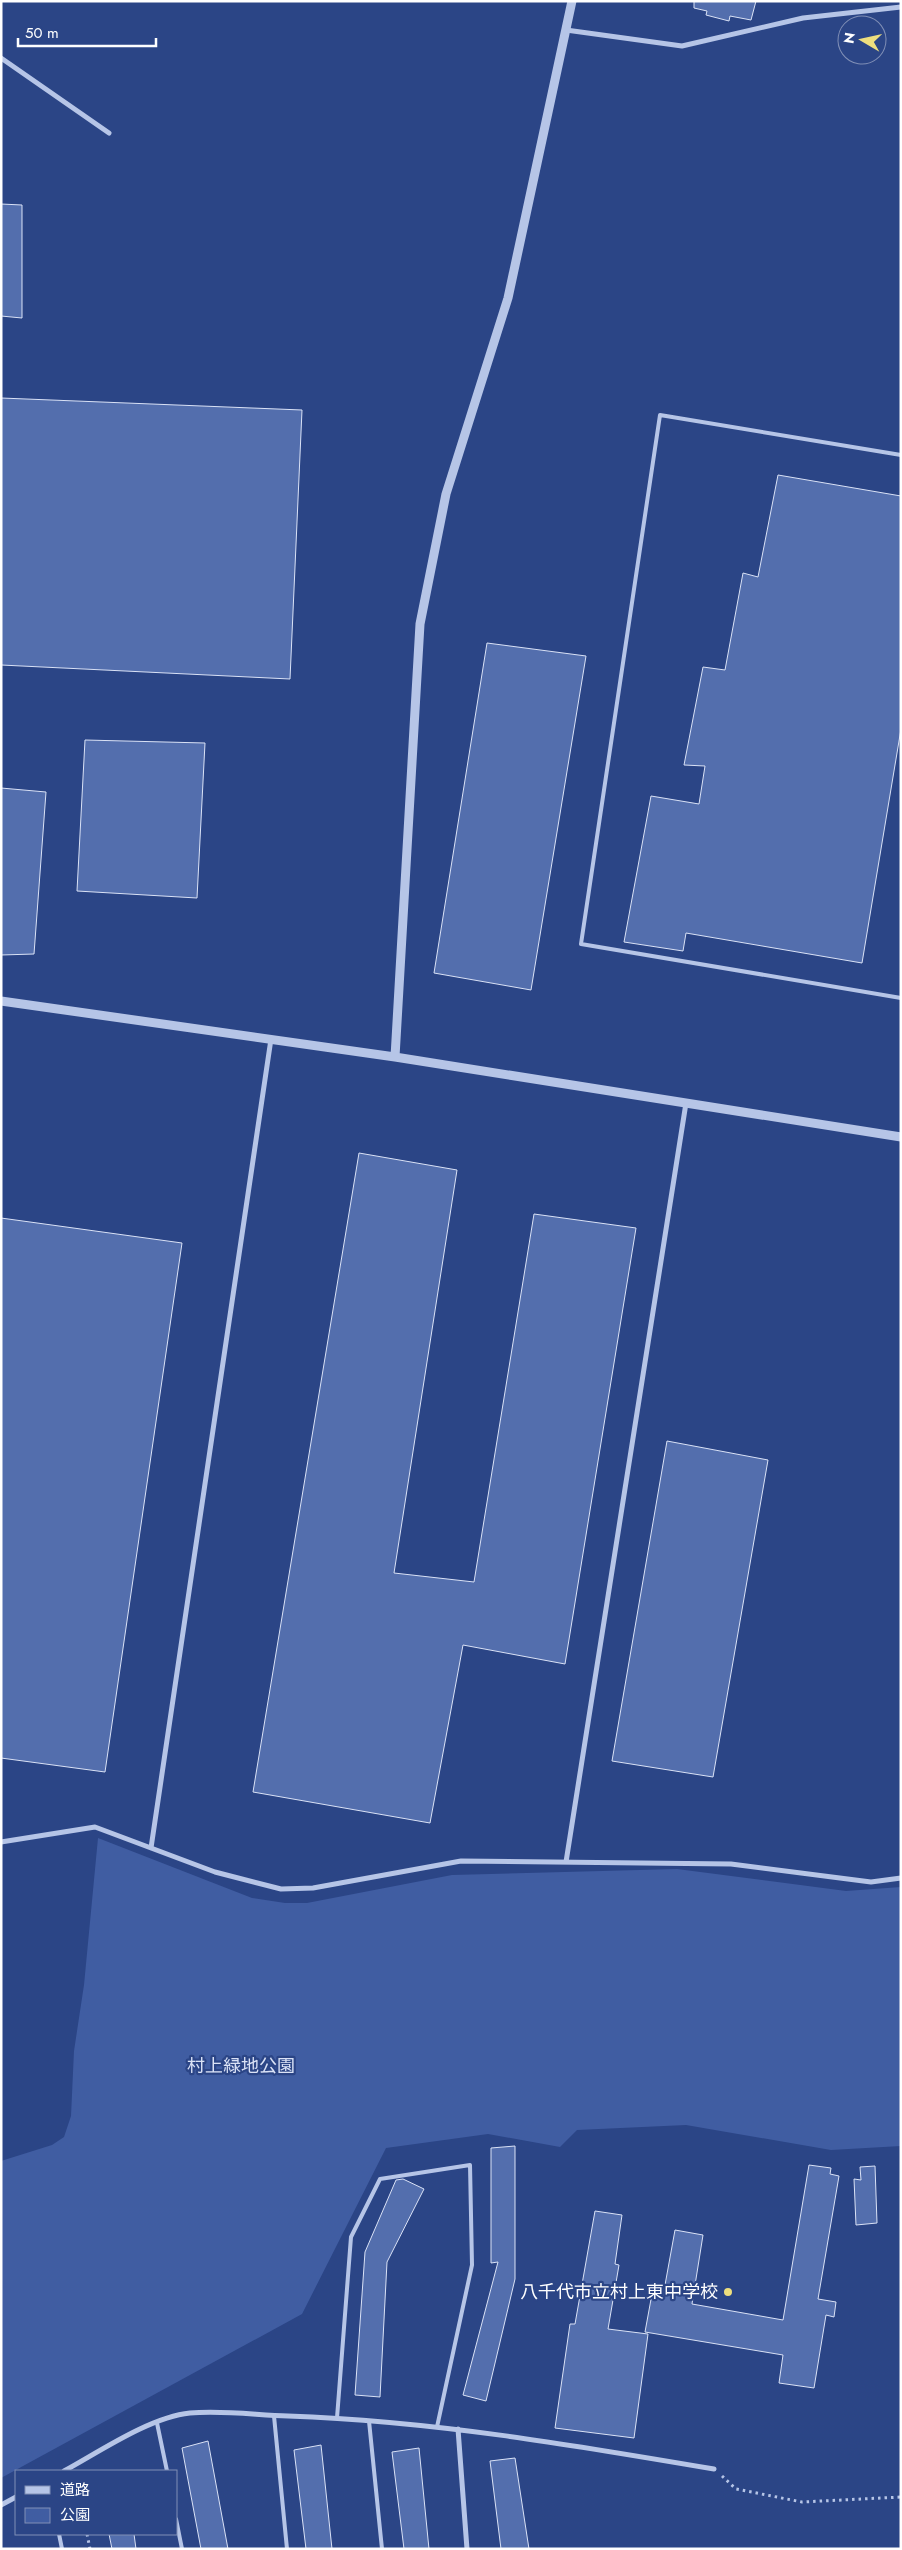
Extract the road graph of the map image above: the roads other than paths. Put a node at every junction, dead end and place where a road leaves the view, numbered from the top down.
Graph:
1 (572, 1) edge
2 (901, 6) edge
3 (566, 30) junction
4 (1, 58) edge
5 (109, 133) dead end
6 (901, 454) edge
7 (901, 998) edge
8 (1, 1001) edge
9 (271, 1039) junction
10 (395, 1056) junction
11 (686, 1103) junction
12 (901, 1137) edge
13 (1, 1842) edge
14 (151, 1848) junction
15 (566, 1862) junction
16 (901, 1878) edge
17 (274, 2416) junction
18 (337, 2418) junction
19 (369, 2420) junction
20 (157, 2423) junction
21 (437, 2427) junction
22 (458, 2429) junction
23 (714, 2469) road end
24 (66, 2470) edge
25 (167, 2470) edge
26 (15, 2498) edge
27 (1, 2505) edge
28 (178, 2529) edge
29 (59, 2535) edge
30 (62, 2549) edge
31 (182, 2549) edge
32 (287, 2549) edge
33 (382, 2549) edge
34 (467, 2549) edge

1 - 3 street
2 - 3 street
3 - 10 street
4 - 5 street
6 - 7 lane
8 - 9 street
9 - 10 street
9 - 14 street
10 - 11 street
11 - 12 street
11 - 15 street
13 - 14 street
14 - 15 street
15 - 16 street
17 - 18 street
17 - 20 street
17 - 32 lane
18 - 19 street
18 - 21 lane
19 - 21 street
19 - 33 lane
20 - 24 street
20 - 25 lane
21 - 22 street
22 - 23 street
22 - 34 street
26 - 27 street
28 - 31 lane
29 - 30 lane

